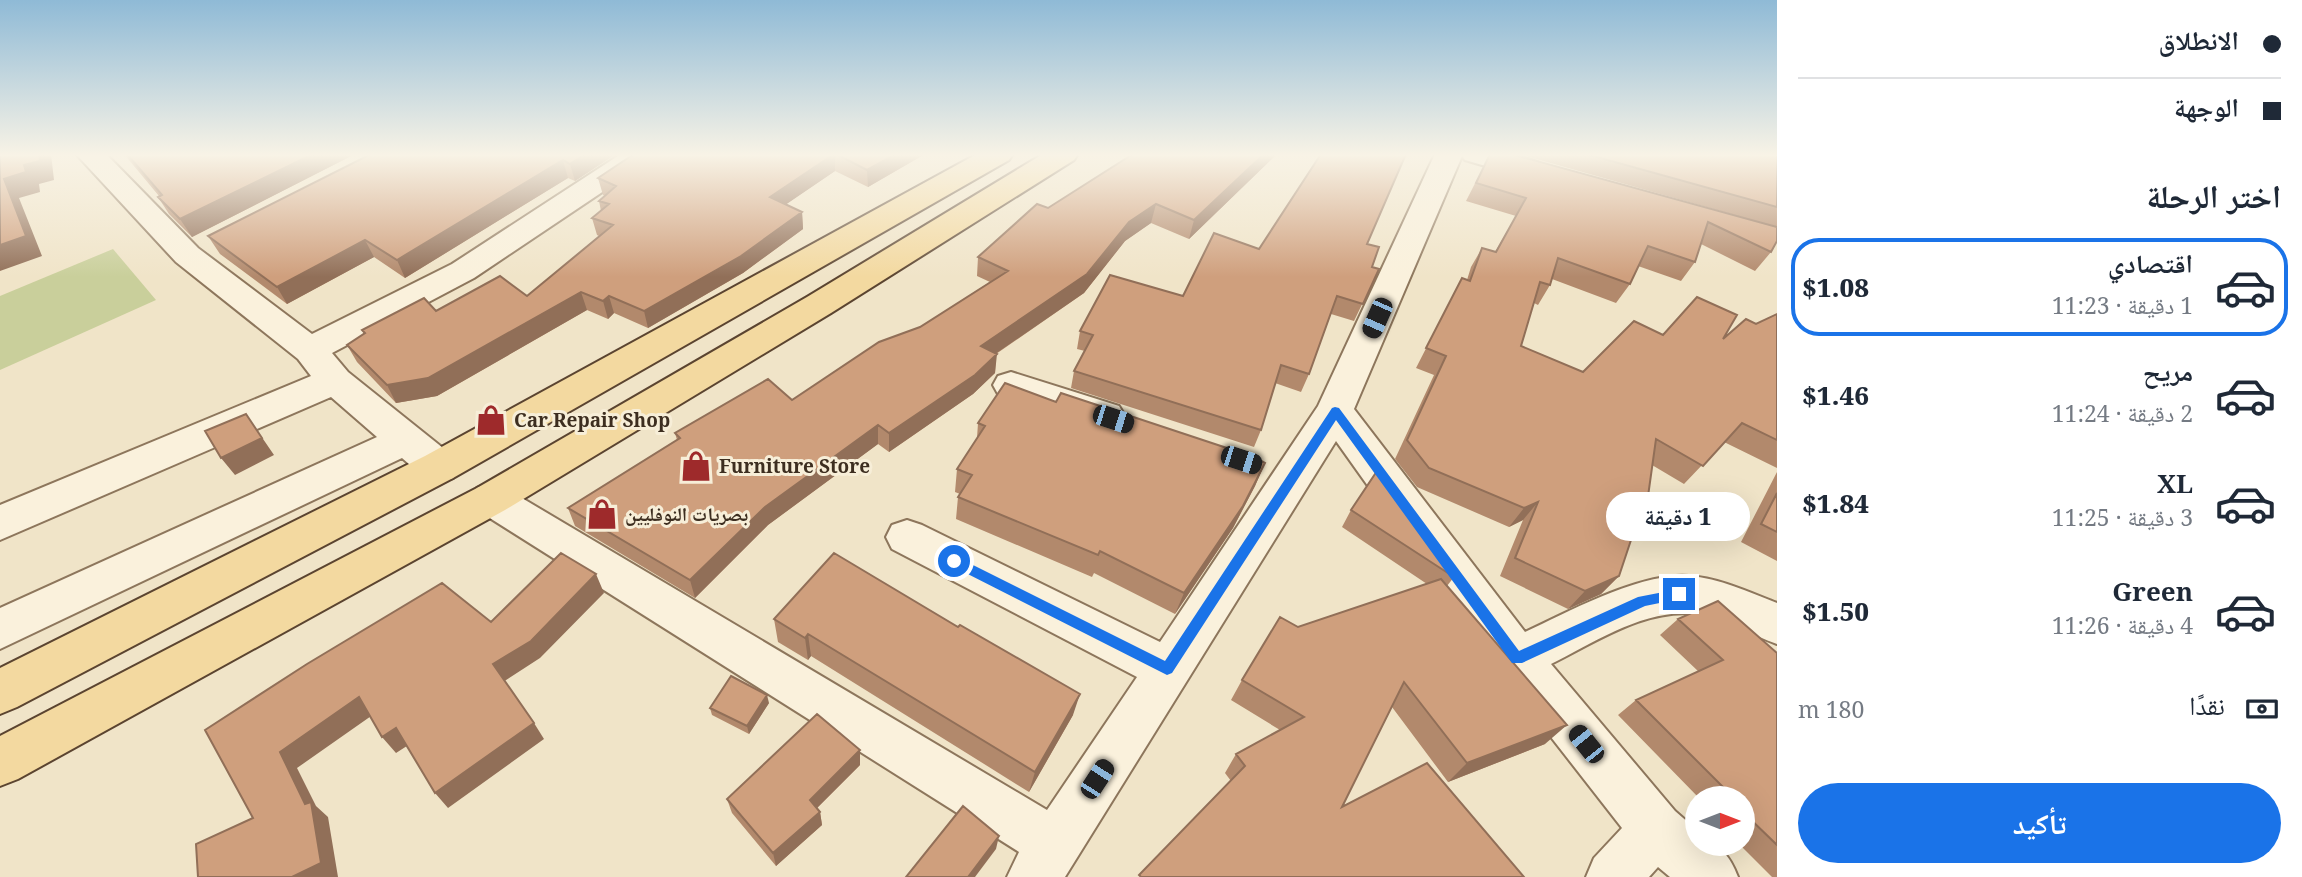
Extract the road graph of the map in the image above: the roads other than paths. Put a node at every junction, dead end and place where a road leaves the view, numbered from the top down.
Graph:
1 (137, 195) edge
2 (581, 195) edge
3 (930, 195) edge
4 (957, 195) edge
5 (998, 195) edge
6 (1430, 195) edge
7 (978, 207) junction
8 (310, 350) junction
9 (334, 382) junction
10 (1011, 385) edge
11 (1335, 411) junction
12 (1139, 427) edge
13 (404, 441) junction
14 (1254, 464) edge
15 (439, 467) junction
16 (1293, 477) junction
17 (491, 499) junction
18 (0, 523) edge
19 (907, 537) dead end
20 (1777, 624) edge
21 (0, 629) edge
22 (1517, 658) junction
23 (1167, 669) junction
24 (0, 692) edge
25 (0, 762) edge
26 (1656, 830) junction
27 (1044, 861) edge
28 (1613, 877) edge
29 (1711, 877) edge

1 - 8 street
2 - 8 street
3 - 15 main road
4 - 7 main road
5 - 7 main road
6 - 11 street
7 - 17 main road
8 - 9 street
9 - 13 street
9 - 18 street
10 - 12 street
11 - 16 street
11 - 22 street
13 - 15 street
13 - 21 street
14 - 16 street
15 - 24 main road
16 - 23 street
17 - 25 main road
17 - 27 street
19 - 23 street
20 - 22 street
22 - 26 street
23 - 27 street
26 - 28 street
26 - 29 street

